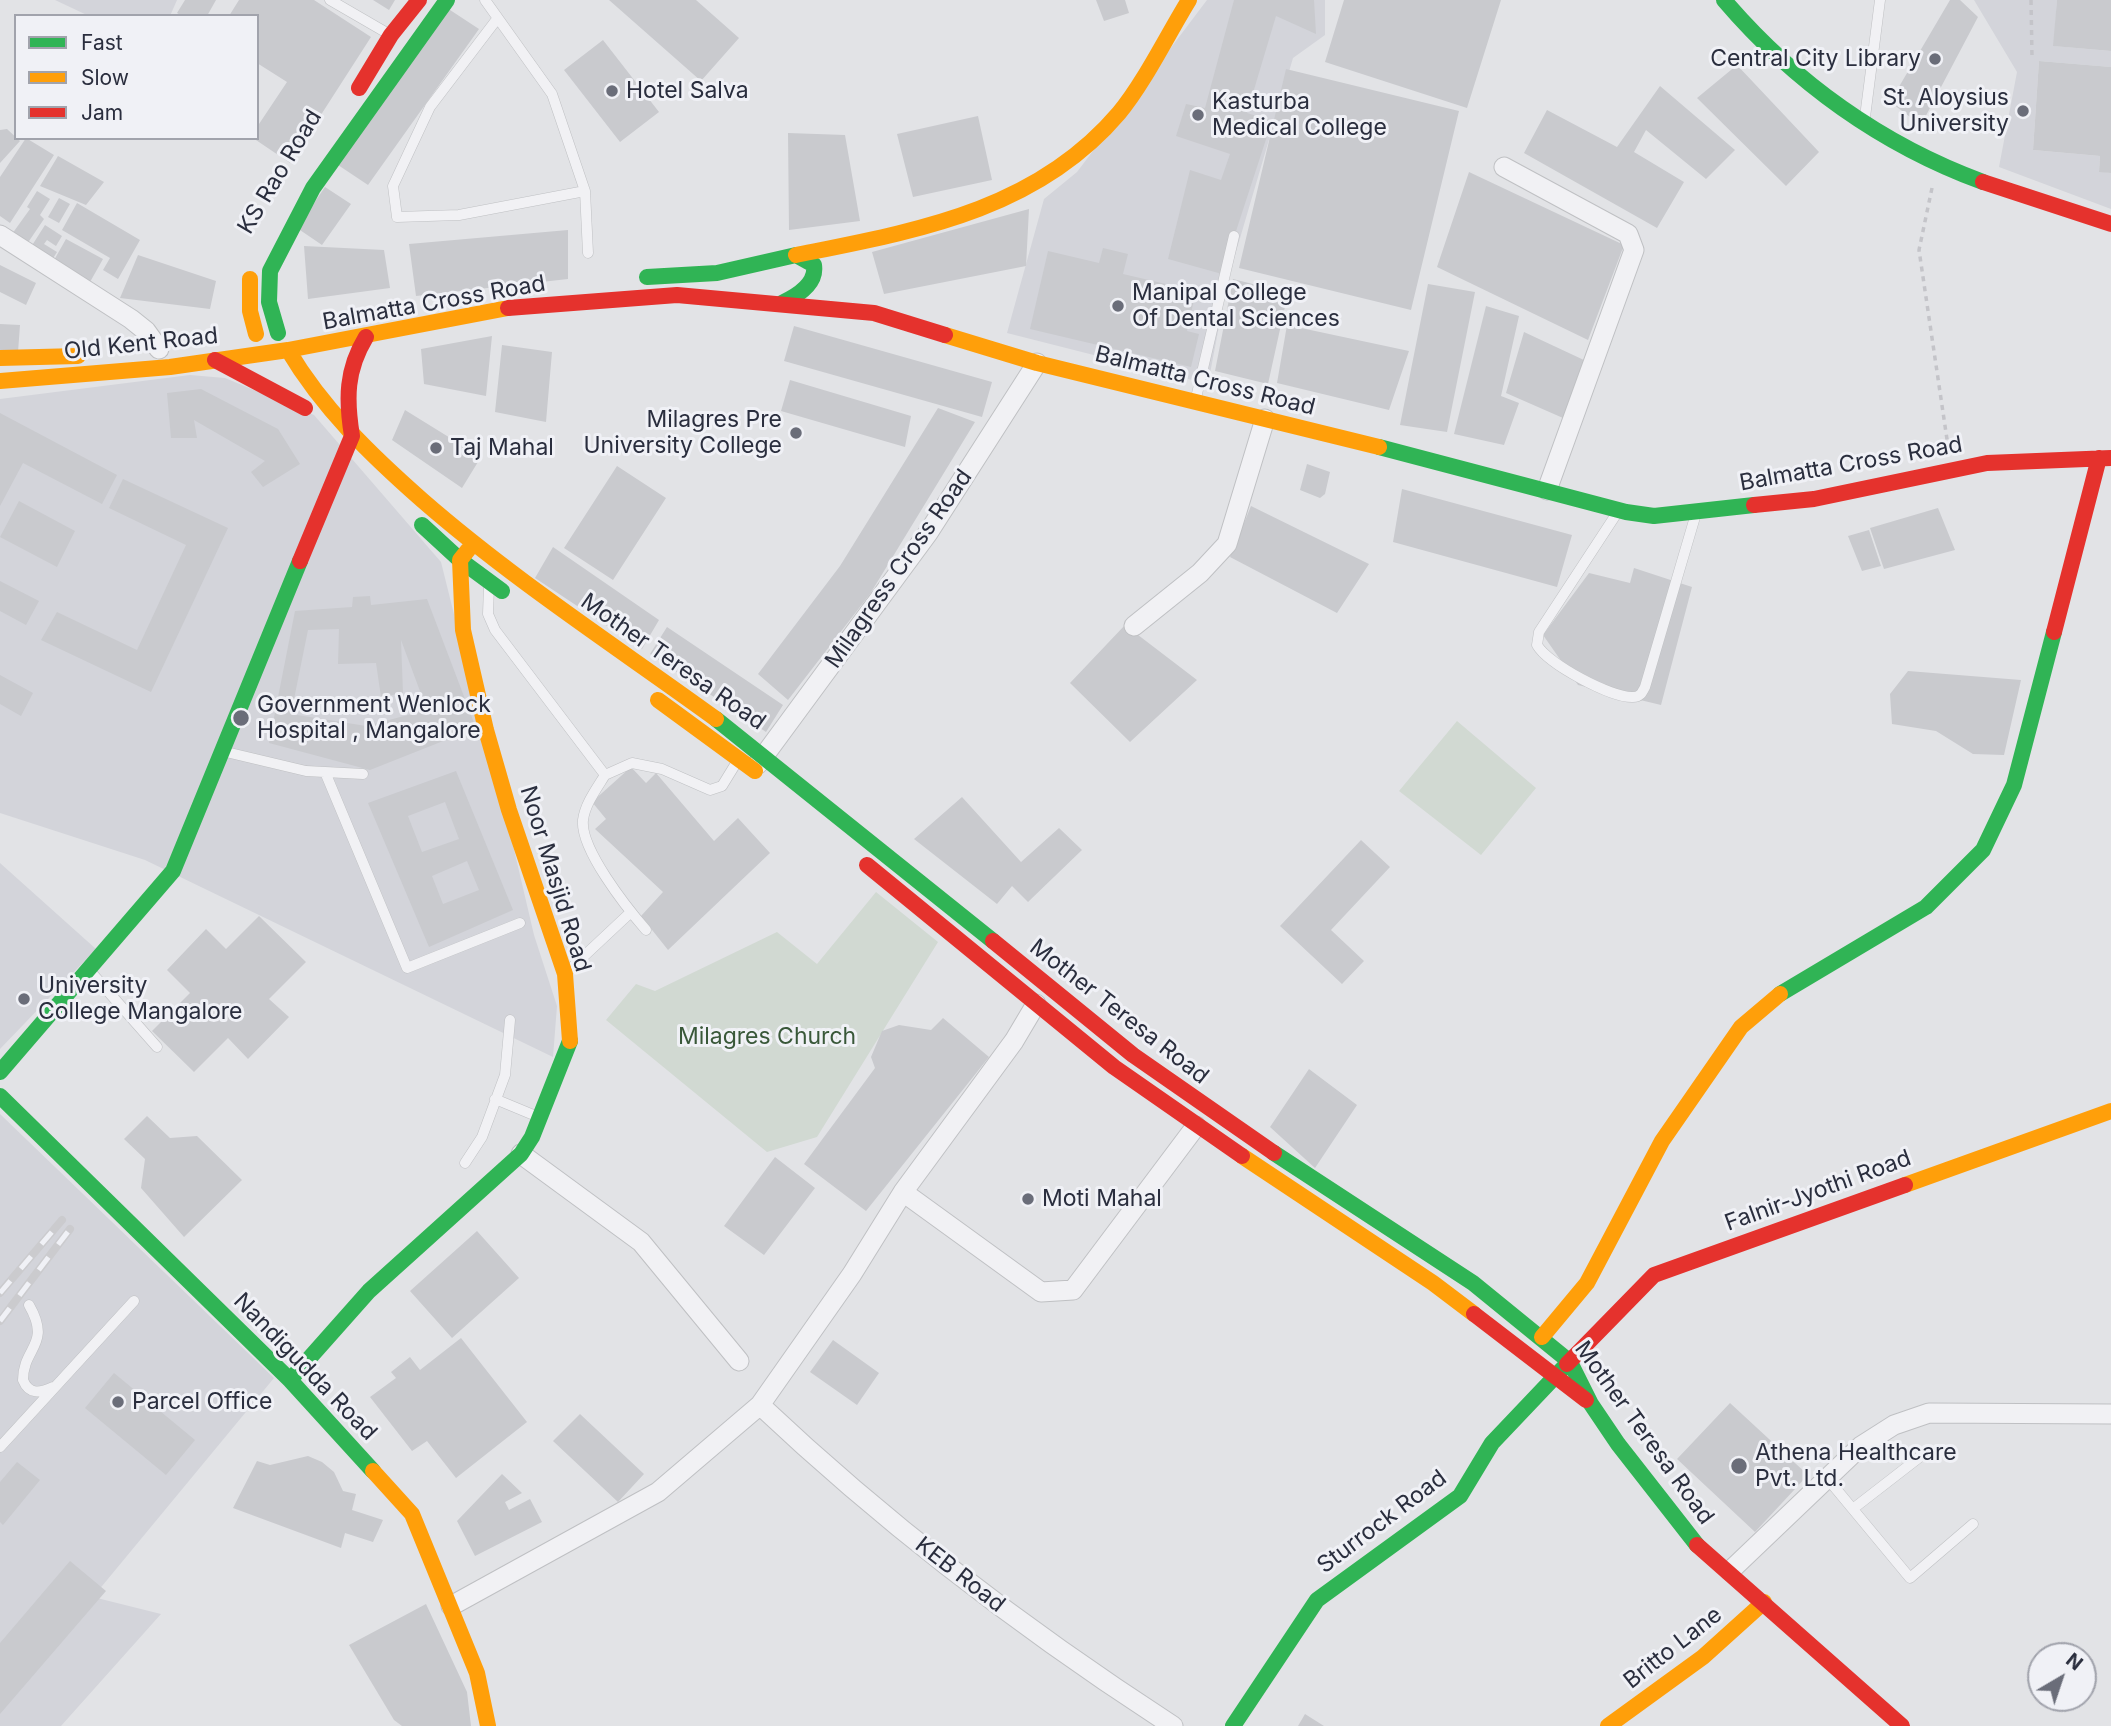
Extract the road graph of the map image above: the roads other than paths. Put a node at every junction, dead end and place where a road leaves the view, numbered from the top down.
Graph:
1 (330, 0) edge
2 (419, 0) edge
3 (447, 0) edge
4 (485, 0) edge
5 (1189, 0) edge
6 (1724, 0) edge
7 (1880, 0) edge
8 (497, 19) junction
9 (391, 36) junction
10 (349, 103) dead end
11 (1864, 125) junction
12 (1504, 167) dead end
13 (585, 191) junction
14 (2111, 224) edge
15 (0, 235) edge
16 (1234, 236) dead end
17 (842, 244) junction
18 (588, 253) dead end
19 (796, 255) junction
20 (254, 260) dead end
21 (832, 264) dead end
22 (625, 278) dead end
23 (530, 290) dead end
24 (842, 295) dead end
25 (478, 297) dead end
26 (782, 303) junction
27 (874, 313) junction
28 (366, 337) junction
29 (158, 349) dead end
30 (288, 350) junction
31 (264, 352) junction
32 (91, 356) dead end
33 (0, 358) edge
34 (215, 360) junction
35 (1037, 363) junction
36 (0, 381) edge
37 (1195, 402) junction
38 (1265, 419) junction
39 (328, 436) dead end
40 (352, 436) junction
41 (349, 458) junction
42 (2105, 458) edge
43 (1548, 490) junction
44 (1619, 510) junction
45 (1696, 513) junction
46 (412, 516) dead end
47 (472, 544) junction
48 (460, 560) junction
49 (489, 582) junction
50 (520, 605) dead end
51 (1134, 626) dead end
52 (641, 688) dead end
53 (222, 751) junction
54 (753, 761) junction
55 (325, 772) junction
56 (363, 774) dead end
57 (605, 775) junction
58 (782, 793) dead end
59 (853, 853) dead end
60 (631, 912) junction
61 (520, 923) dead end
62 (646, 930) dead end
63 (88, 968) junction
64 (565, 974) junction
65 (1036, 1004) junction
66 (510, 1020) dead end
67 (157, 1047) dead end
68 (0, 1072) edge
69 (0, 1096) edge
70 (495, 1099) junction
71 (2111, 1111) edge
72 (540, 1117) junction
73 (1196, 1126) junction
74 (521, 1154) junction
75 (465, 1163) dead end
76 (903, 1192) junction
77 (1473, 1283) junction
78 (134, 1301) dead end
79 (1460, 1303) junction
80 (29, 1305) dead end
81 (1542, 1337) junction
82 (739, 1361) dead end
83 (1570, 1362) junction
84 (1555, 1377) junction
85 (290, 1380) junction
86 (57, 1386) junction
87 (1591, 1404) junction
88 (760, 1405) junction
89 (2111, 1414) edge
90 (0, 1447) edge
91 (1924, 1453) dead end
92 (1828, 1478) junction
93 (1854, 1508) junction
94 (1973, 1524) dead end
95 (1730, 1571) junction
96 (1764, 1602) junction
97 (451, 1606) junction
98 (488, 1726) edge
99 (1173, 1726) edge
100 (1233, 1726) edge
101 (1608, 1726) edge
102 (1902, 1726) edge

1 - 9 lane
2 - 9 main road, KS Rao Road
3 - 20 main road, KS Rao Road
4 - 8 lane
5 - 17 main road
6 - 11 main road
7 - 11 lane
8 - 13 lane
8 - 13 lane
9 - 10 main road, KS Rao Road
11 - 14 main road
12 - 43 street
13 - 18 lane
15 - 29 street
16 - 37 lane
17 - 19 main road
17 - 21 main road
19 - 22 main road
19 - 26 main road
23 - 25 main road
24 - 27 main road
26 - 27 main road, Balmatta Cross Road
26 - 28 main road, Balmatta Cross Road
27 - 35 main road, Balmatta Cross Road
28 - 30 main road, Balmatta Cross Road
28 - 40 main road
30 - 31 main road, Old Kent Road
30 - 40 main road, Mother Teresa Road
31 - 34 main road, Old Kent Road
31 - 34 main road
32 - 33 main road
34 - 36 main road, Old Kent Road
35 - 37 main road, Balmatta Cross Road
35 - 54 street, Milagress Cross Road
37 - 38 main road, Balmatta Cross Road
38 - 43 main road, Balmatta Cross Road
38 - 51 street
39 - 41 main road
40 - 41 main road
40 - 47 main road, Mother Teresa Road
41 - 53 main road
42 - 45 main road, Balmatta Cross Road
42 - 81 main road
43 - 44 main road, Balmatta Cross Road
44 - 45 main road, Balmatta Cross Road
44 - 45 lane
46 - 48 main road
47 - 48 main road
47 - 54 main road, Mother Teresa Road
48 - 49 main road
48 - 64 main road, Noor Masjid Road
49 - 50 main road
49 - 57 lane
52 - 54 main road
53 - 55 lane
53 - 63 main road
54 - 57 lane
54 - 58 main road
54 - 77 main road, Mother Teresa Road
55 - 56 lane
55 - 61 lane
57 - 60 lane
59 - 65 main road
60 - 62 lane
60 - 64 lane
63 - 67 lane
63 - 68 main road
64 - 72 main road, Noor Masjid Road
65 - 73 main road
65 - 76 street
66 - 70 lane
69 - 85 main road, Nandigudda Road
70 - 72 lane
70 - 75 lane
71 - 83 main road, Falnir-Jyothi Road
72 - 74 main road, Noor Masjid Road
73 - 76 street
73 - 79 main road
74 - 82 street
74 - 85 main road, Noor Masjid Road
76 - 88 street
77 - 79 main road
77 - 81 main road, Mother Teresa Road
78 - 86 lane
79 - 84 main road
80 - 86 lane
81 - 83 main road, Mother Teresa Road
83 - 84 main road, Sturrock Road
83 - 87 main road, Mother Teresa Road
84 - 87 main road
84 - 100 main road, Sturrock Road
85 - 97 main road, Nandigudda Road
86 - 90 lane
87 - 95 main road, Mother Teresa Road
88 - 97 street
88 - 99 street, KEB Road
89 - 92 street
91 - 93 lane
92 - 93 lane
92 - 95 street
93 - 94 lane
95 - 96 main road, Mother Teresa Road
96 - 101 main road, Britto Lane
96 - 102 main road, Mother Teresa Road
97 - 98 main road, Nandigudda Road

